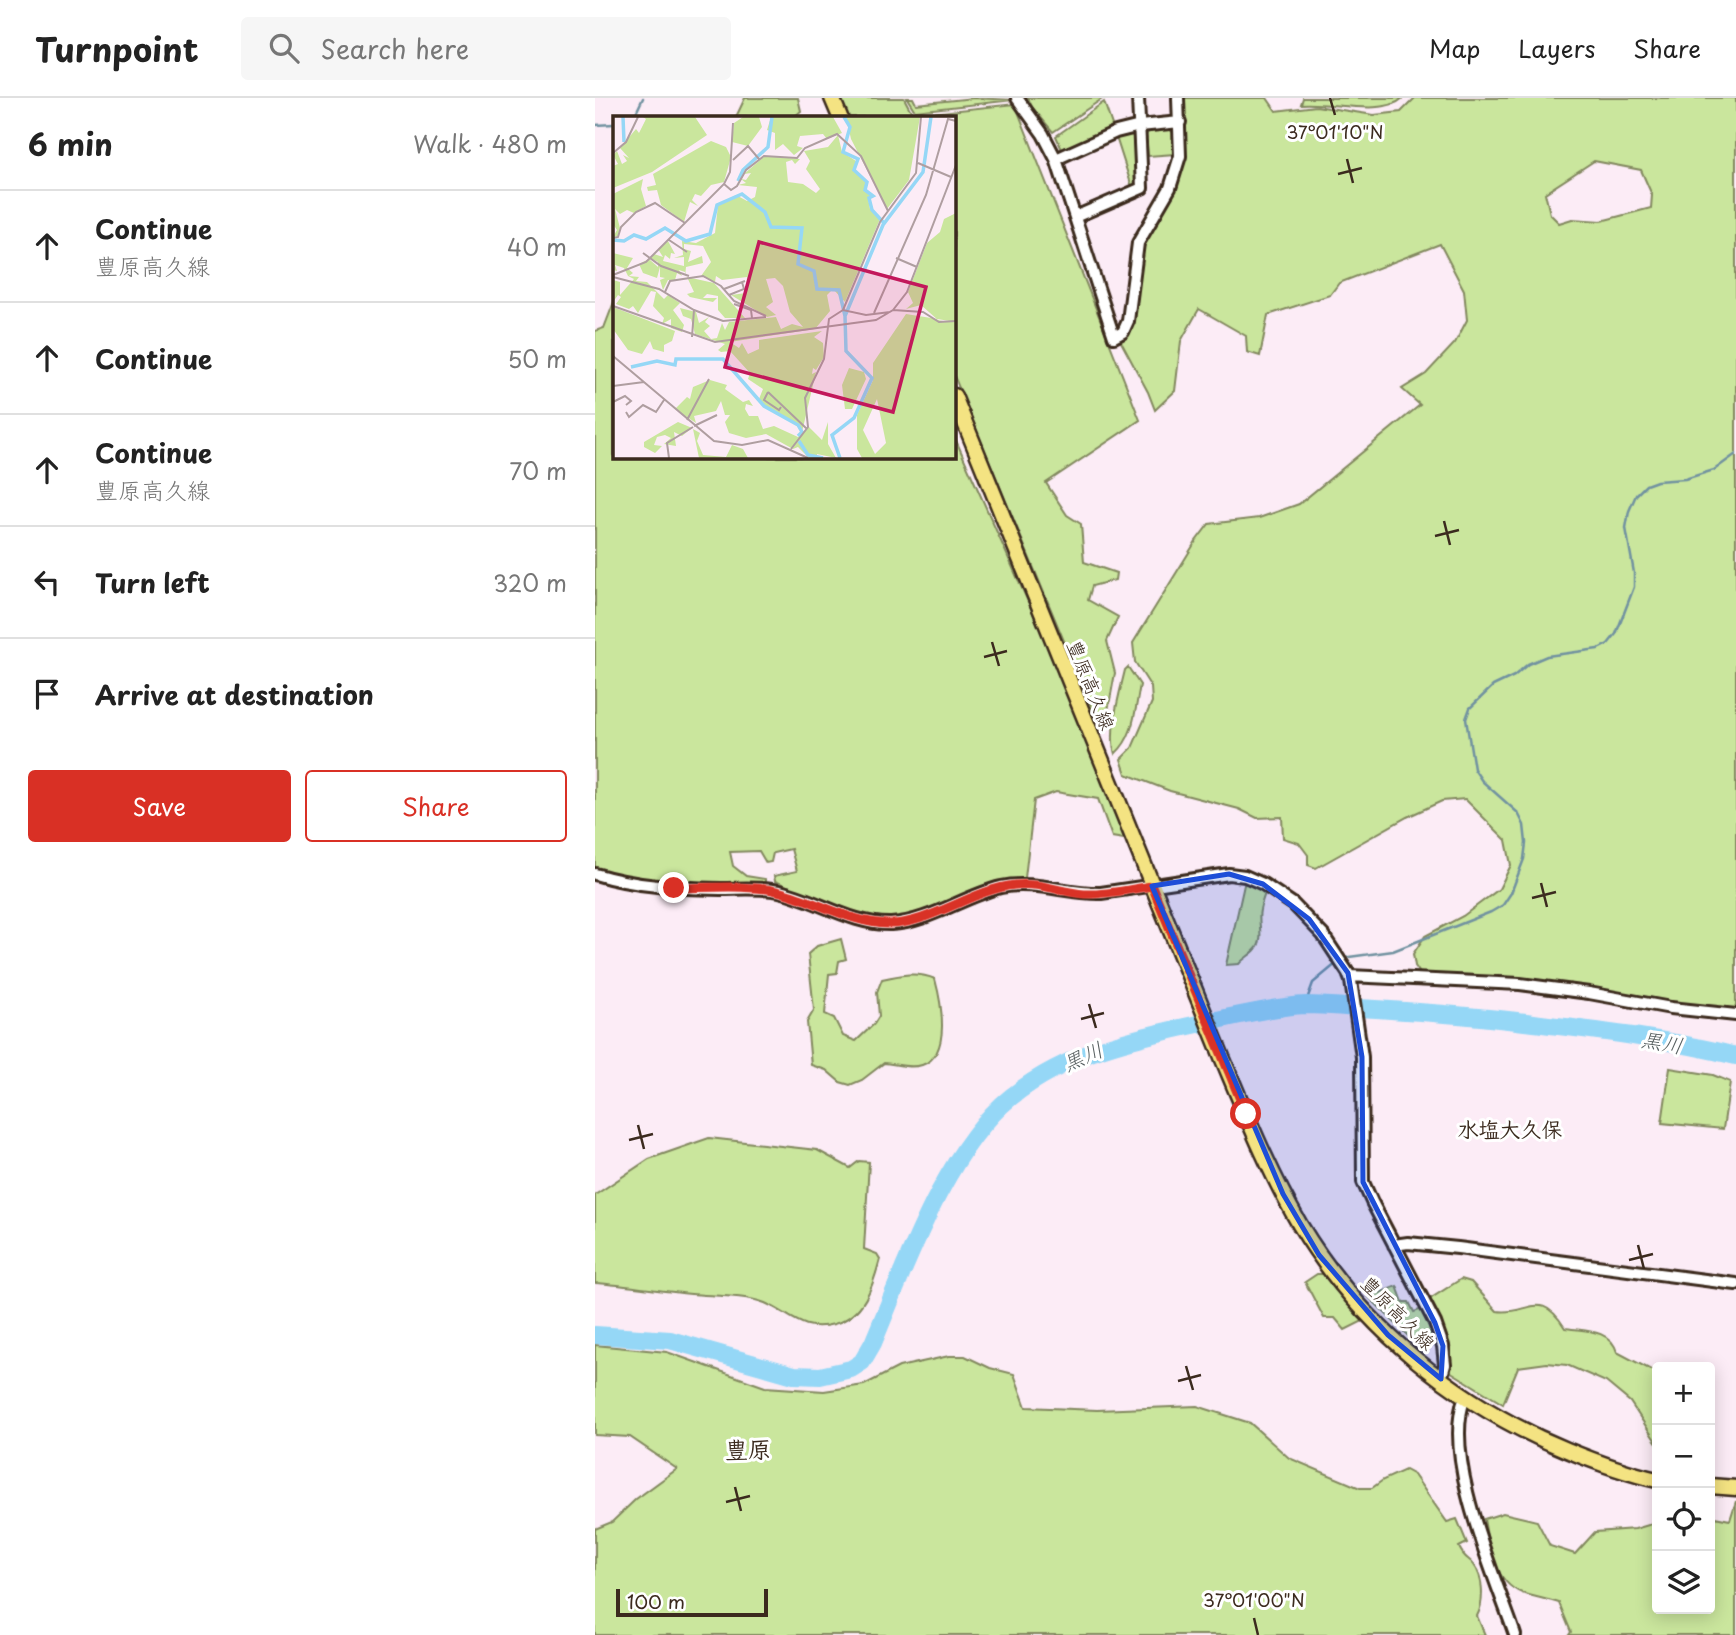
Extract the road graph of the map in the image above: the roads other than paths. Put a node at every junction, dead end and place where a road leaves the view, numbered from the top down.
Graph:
1 (832, 98) edge
2 (1017, 98) edge
3 (1138, 98) edge
4 (1178, 98) edge
5 (840, 116) edge
6 (1180, 122) junction
7 (1140, 126) junction
8 (1056, 159) junction
9 (1075, 217) junction
10 (955, 398) edge
11 (595, 874) edge
12 (1152, 886) junction
13 (1350, 976) junction
14 (1736, 1015) edge
15 (1394, 1245) junction
16 (1736, 1284) edge
17 (1441, 1379) junction
18 (1465, 1398) junction
19 (1652, 1479) edge
20 (1715, 1486) edge
21 (1736, 1488) edge
22 (1515, 1635) edge

1 - 5 main road
2 - 8 street
3 - 7 street
4 - 6 street
6 - 7 street
6 - 9 street
7 - 8 street
7 - 9 street
8 - 9 street
10 - 12 main road, 豊原高久線
11 - 12 street
12 - 13 street
12 - 17 main road, 豊原高久線
13 - 14 street
13 - 15 street
15 - 16 street
15 - 17 street
17 - 18 main road, 豊原高久線
18 - 19 main road, 豊原高久線
18 - 22 street
20 - 21 main road

